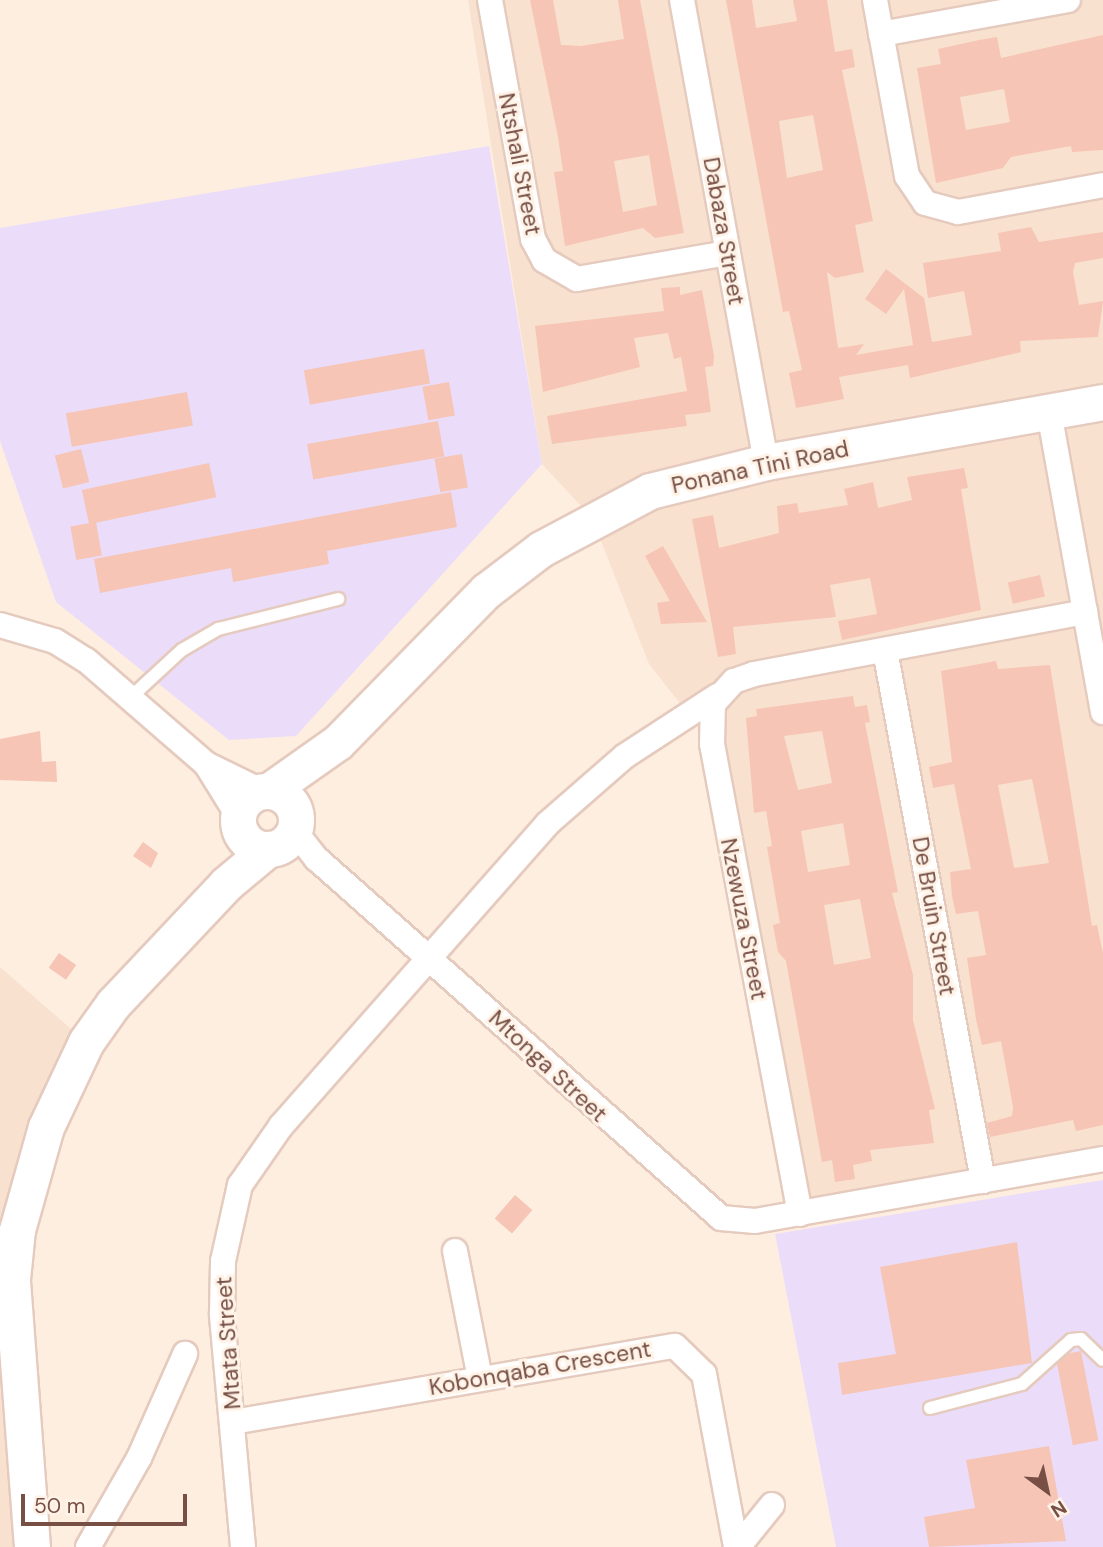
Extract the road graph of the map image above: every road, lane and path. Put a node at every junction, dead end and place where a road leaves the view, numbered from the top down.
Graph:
1 (490, 0) edge
2 (682, 0) edge
3 (875, 0) edge
4 (1068, 0) edge
5 (881, 34) junction
6 (1103, 185) edge
7 (728, 254) junction
8 (1103, 402) edge
9 (1049, 412) junction
10 (766, 462) junction
11 (338, 599) dead end
12 (1085, 612) junction
13 (0, 625) edge
14 (885, 650) junction
15 (717, 696) junction
16 (131, 697) junction
17 (1103, 712) edge
18 (268, 820) junction
19 (429, 957) junction
20 (1103, 1159) edge
21 (983, 1181) junction
22 (800, 1214) junction
23 (455, 1251) dead end
24 (185, 1354) dead end
25 (1103, 1360) edge
26 (480, 1378) junction
27 (930, 1408) dead end
28 (233, 1422) junction
29 (772, 1505) dead end
30 (32, 1547) edge
31 (88, 1547) edge
32 (243, 1547) edge
33 (737, 1547) edge

1 - 7 street, Ntshali Street
2 - 7 street, Dabaza Street
3 - 5 street
4 - 5 street
5 - 6 street
7 - 10 street, Dabaza Street
8 - 9 street, Ponana Tini Road
9 - 10 street, Ponana Tini Road
9 - 12 street
10 - 18 street, Ponana Tini Road
11 - 16 lane
12 - 14 street
12 - 17 street
13 - 16 street, Mtonga Street
14 - 15 street
14 - 21 street, De Bruin Street
15 - 19 street, Mtata Street
15 - 22 street, Nzewuza Street
16 - 18 street, Mtonga Street
18 - 19 street, Mtonga Street
18 - 30 street, Ponana Tini Road
19 - 22 street, Mtonga Street
19 - 28 street, Mtata Street
20 - 21 street
21 - 22 street
23 - 26 street
24 - 31 street
25 - 27 lane
26 - 28 street, Kobonqaba Crescent
26 - 33 street, Kobonqaba Crescent
28 - 32 street, Mtata Street
29 - 33 street

